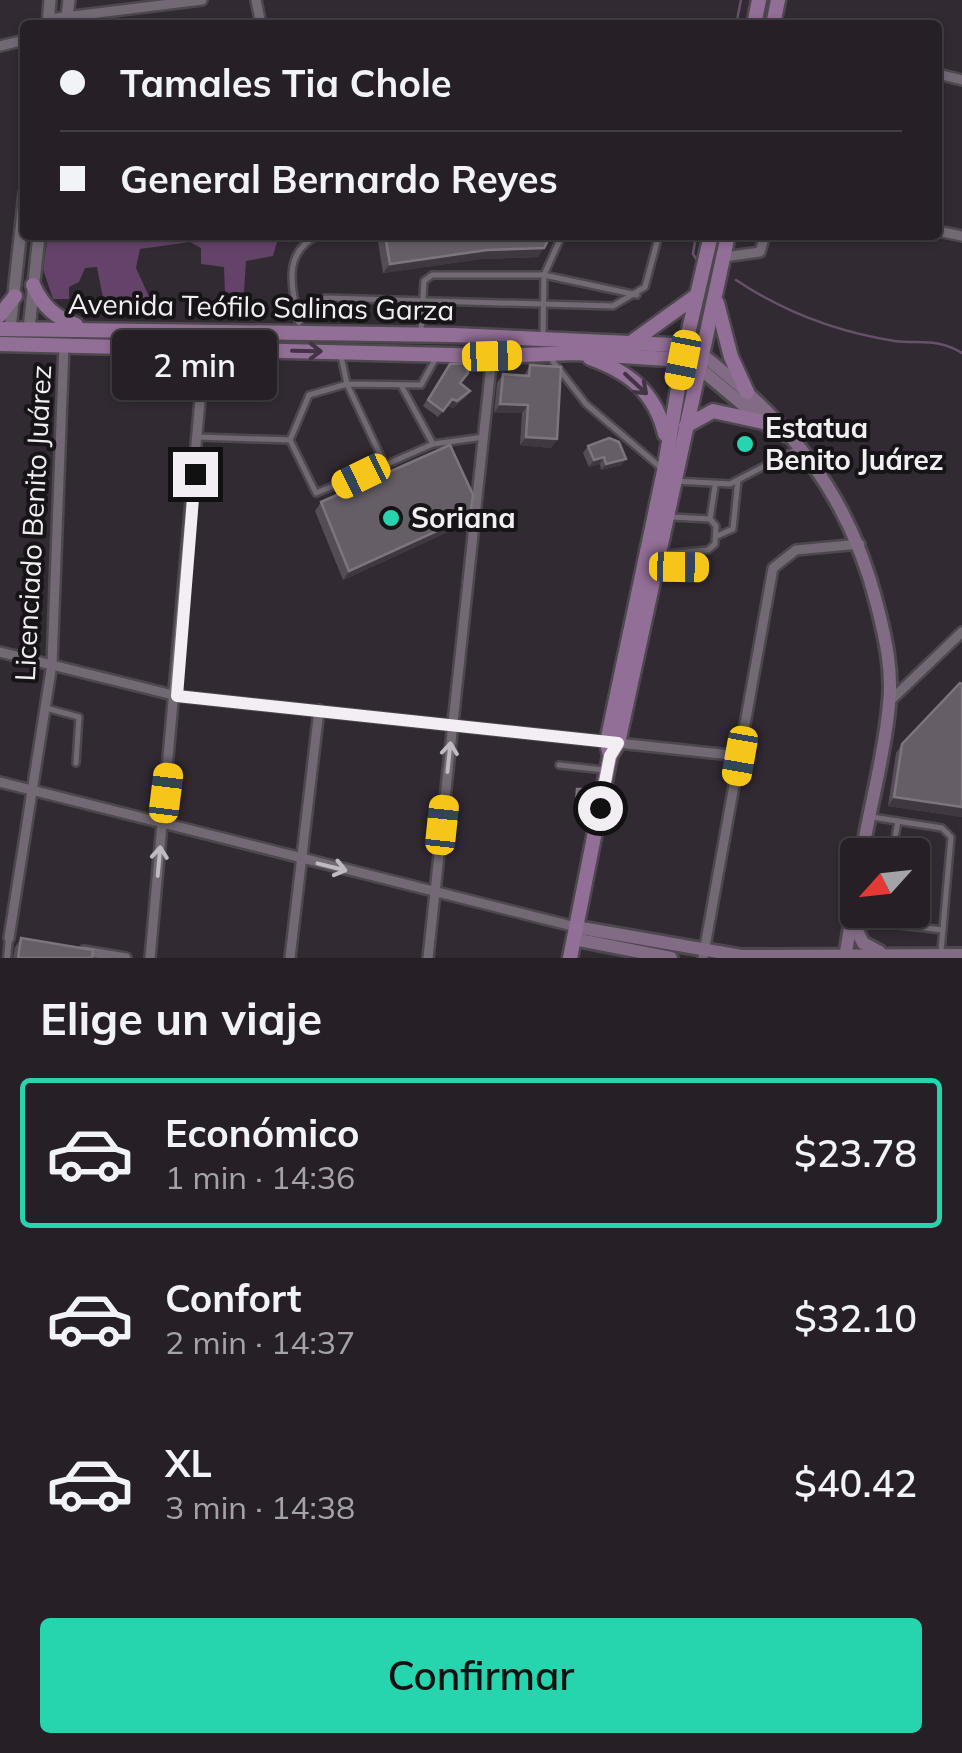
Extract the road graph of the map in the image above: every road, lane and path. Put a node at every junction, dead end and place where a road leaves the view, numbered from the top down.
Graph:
1 (202, 0) edge
2 (78, 20) edge
3 (21, 240) edge
4 (39, 240) edge
5 (312, 240) edge
6 (560, 240) edge
7 (658, 240) edge
8 (711, 240) edge
9 (727, 240) edge
10 (764, 240) edge
11 (724, 258) junction
12 (544, 275) junction
13 (33, 285) junction
14 (637, 295) junction
15 (16, 296) junction
16 (697, 296) junction
17 (716, 298) junction
18 (423, 303) junction
19 (543, 306) junction
20 (0, 315) edge
21 (82, 327) junction
22 (65, 328) junction
23 (299, 328) junction
24 (5, 329) edge
25 (29, 329) junction
26 (421, 334) junction
27 (453, 335) junction
28 (543, 338) junction
29 (206, 340) junction
30 (630, 343) junction
31 (0, 344) edge
32 (64, 345) junction
33 (340, 351) junction
34 (445, 354) junction
35 (548, 354) junction
36 (575, 354) junction
37 (492, 356) junction
38 (691, 357) junction
39 (346, 384) junction
40 (400, 384) junction
41 (747, 392) junction
42 (762, 422) junction
43 (686, 426) junction
44 (786, 436) junction
45 (198, 437) junction
46 (484, 437) junction
47 (290, 440) junction
48 (433, 444) junction
49 (668, 444) junction
50 (798, 449) junction
51 (385, 465) junction
52 (669, 476) junction
53 (738, 480) junction
54 (716, 486) junction
55 (668, 516) junction
56 (710, 519) junction
57 (716, 536) junction
58 (860, 544) junction
59 (658, 560) junction
60 (701, 567) dead end
61 (962, 632) edge
62 (0, 652) edge
63 (52, 664) junction
64 (177, 696) junction
65 (890, 701) junction
66 (46, 708) junction
67 (318, 710) junction
68 (453, 723) junction
69 (611, 753) junction
70 (740, 756) junction
71 (76, 763) dead end
72 (558, 765) dead end
73 (0, 782) edge
74 (35, 792) junction
75 (868, 816) junction
76 (898, 821) junction
77 (162, 826) junction
78 (865, 838) edge
79 (895, 838) edge
80 (300, 859) junction
81 (435, 893) junction
82 (850, 928) edge
83 (855, 928) edge
84 (925, 928) edge
85 (943, 930) junction
86 (575, 933) junction
87 (4, 937) edge
88 (28, 941) edge
89 (67, 948) edge
90 (888, 954) junction
91 (962, 954) edge
92 (704, 955) edge
93 (845, 956) edge
94 (941, 957) edge
95 (7, 958) edge
96 (126, 958) edge
97 (150, 958) edge
98 (290, 958) edge
99 (428, 958) edge
100 (570, 958) edge
101 (669, 958) edge

1 - 2 street
3 - 15 street
4 - 13 street
5 - 23 lane
6 - 12 lane
7 - 14 lane
8 - 16 main road
9 - 11 main road
10 - 11 street
11 - 17 main road
12 - 14 lane
12 - 18 lane
12 - 19 lane
13 - 21 main road
13 - 25 street
14 - 19 lane
15 - 20 main road
15 - 24 street
16 - 30 main road
16 - 38 main road
17 - 38 main road
17 - 41 main road
18 - 19 lane
18 - 23 lane
18 - 26 lane
19 - 28 lane
21 - 22 main road, Avenida Teófilo Salinas Garza
21 - 29 main road, Avenida Teófilo Salinas Garza
22 - 25 main road, Avenida Teófilo Salinas Garza
22 - 32 street, Licenciado Benito Juárez
23 - 26 main road, Avenida Teófilo Salinas Garza
23 - 29 main road, Avenida Teófilo Salinas Garza
24 - 25 main road, Avenida Teófilo Salinas Garza
26 - 27 main road, Avenida Teófilo Salinas Garza
27 - 28 main road, Avenida Teófilo Salinas Garza
27 - 34 main road
28 - 30 main road, Avenida Teófilo Salinas Garza
29 - 32 main road, Avenida Teófilo Salinas Garza
29 -> 33 main road, Avenida Teófilo Salinas Garza
29 - 45 street
30 - 38 main road, Avenida Teófilo Salinas Garza
31 - 32 main road, Avenida Teófilo Salinas Garza
32 - 63 street, Licenciado Benito Juárez
33 - 34 main road, Avenida Teófilo Salinas Garza
33 - 39 lane
34 - 37 main road, Avenida Teófilo Salinas Garza
34 - 40 lane
35 - 36 main road, Avenida Teófilo Salinas Garza
35 - 37 main road, Avenida Teófilo Salinas Garza
35 - 52 lane
36 - 38 main road, Avenida Teófilo Salinas Garza
36 -> 49 main road
37 - 46 street
38 - 41 main road
38 - 42 main road
38 - 43 main road
38 - 49 main road
39 - 40 lane
39 - 47 lane
39 - 51 lane
40 - 48 lane
41 - 44 main road
42 - 43 main road
42 - 44 main road
43 - 52 main road
44 - 50 main road
45 - 47 lane
45 - 64 street
46 - 48 lane
46 - 68 street
47 - 51 lane
48 - 51 lane
49 - 52 main road
50 - 53 lane
50 - 58 main road
52 - 54 lane
52 - 55 main road
52 - 69 main road
53 - 54 lane
53 - 57 lane
54 - 56 lane
55 - 56 lane
55 - 59 main road
56 - 57 lane
57 - 59 lane
58 - 65 main road
58 - 70 street
59 - 60 lane
59 - 69 main road
61 - 65 street
62 - 63 street
63 - 64 street
63 - 66 street, Licenciado Benito Juárez
64 - 67 street
64 - 77 street
65 - 75 main road
66 - 71 lane
66 - 74 street, Licenciado Benito Juárez
67 - 68 street
67 - 80 street
68 - 69 street
81 -> 68 street
69 - 70 street
69 - 72 lane
69 - 86 main road
70 - 92 street
73 - 74 street
74 - 77 street
74 - 87 street, Licenciado Benito Juárez
75 - 76 lane
75 - 78 main road
76 - 79 lane
76 - 85 lane
77 - 80 street
97 -> 77 street
80 -> 81 street
80 - 98 street
81 - 86 street
81 - 99 street
82 - 93 main road
83 - 90 main road
84 - 85 lane
85 - 94 lane
86 - 92 main road
86 - 100 main road
86 - 101 main road
87 - 88 street
87 - 95 street, Licenciado Benito Juárez
89 - 96 street
90 - 93 main road
90 - 94 main road
91 - 94 main road
92 - 93 main road

